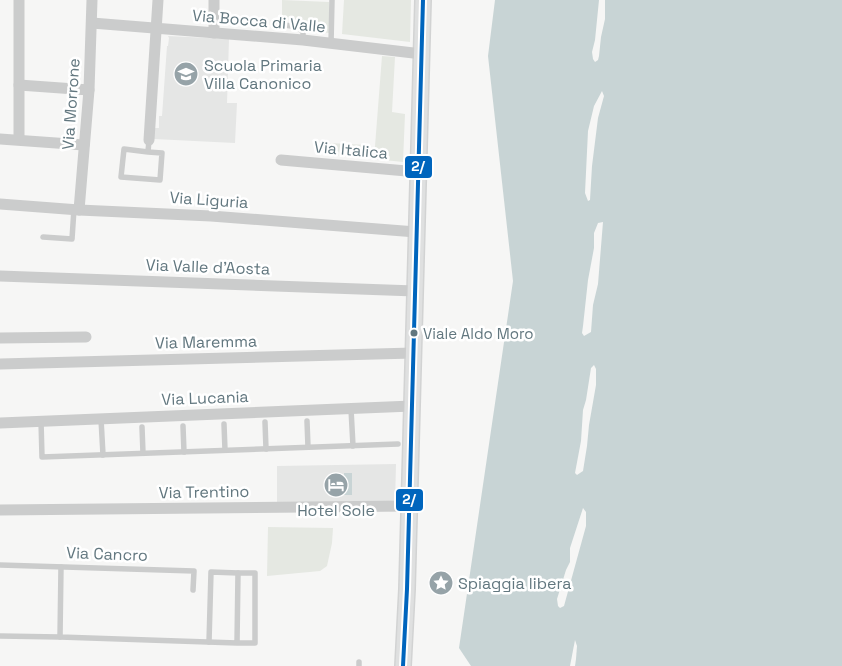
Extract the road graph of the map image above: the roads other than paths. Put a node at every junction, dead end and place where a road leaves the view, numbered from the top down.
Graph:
1 (19, 0) edge
2 (92, 0) edge
3 (158, 0) edge
4 (214, 0) edge
5 (332, 0) edge
6 (423, 0) edge
7 (92, 23) junction
8 (278, 24) dead end
9 (156, 29) junction
10 (214, 33) junction
11 (303, 40) junction
12 (331, 44) junction
13 (422, 54) junction
14 (19, 85) junction
15 (89, 90) junction
16 (0, 139) edge
17 (19, 139) junction
18 (84, 145) junction
19 (149, 146) junction
20 (281, 160) dead end
21 (418, 172) junction
22 (0, 204) edge
23 (76, 210) junction
24 (416, 232) junction
25 (43, 237) dead end
26 (0, 276) edge
27 (415, 291) junction
28 (86, 337) dead end
29 (0, 338) edge
30 (413, 353) junction
31 (0, 364) edge
32 (412, 406) junction
33 (351, 409) junction
34 (102, 419) junction
35 (307, 420) dead end
36 (41, 421) junction
37 (265, 422) dead end
38 (0, 423) edge
39 (224, 424) dead end
40 (183, 426) dead end
41 (142, 427) dead end
42 (398, 444) dead end
43 (353, 446) junction
44 (308, 447) junction
45 (266, 449) junction
46 (225, 450) junction
47 (184, 452) junction
48 (143, 454) junction
49 (103, 455) junction
50 (409, 506) junction
51 (0, 510) edge
52 (0, 565) edge
53 (61, 567) junction
54 (238, 573) junction
55 (193, 590) dead end
56 (0, 636) edge
57 (60, 637) junction
58 (209, 642) junction
59 (236, 643) junction
60 (403, 666) edge

1 - 14 street
2 - 7 street, Via Morrone
3 - 9 street
4 - 10 street
5 - 12 lane
6 - 13 street
7 - 9 street, Via Bocca di Valle
7 - 15 street, Via Morrone
8 - 11 lane
9 - 10 street, Via Bocca di Valle
9 - 19 street
10 - 11 street, Via Bocca di Valle
11 - 12 street, Via Bocca di Valle
12 - 13 street, Via Bocca di Valle
13 - 21 street
14 - 15 street
14 - 17 street
15 - 18 street, Via Morrone
16 - 17 street
17 - 18 street
18 - 23 street, Via Morrone
19 - 19 lane
20 - 21 street, Via Italica
21 - 24 street
22 - 23 street, Via Liguria
23 - 24 street, Via Liguria
23 - 25 lane
24 - 27 street
26 - 27 street, Via Valle d'Aosta
27 - 30 street
28 - 29 street
30 - 31 street, Via Maremma
30 - 32 street
32 - 33 street, Via Lucania
32 - 50 street
33 - 34 street, Via Lucania
33 - 43 lane
34 - 36 street, Via Lucania
34 - 49 lane
35 - 44 lane
36 - 38 street, Via Lucania
36 - 49 lane
37 - 45 lane
39 - 46 lane
40 - 47 lane
41 - 48 lane
42 - 43 lane
43 - 44 lane
44 - 45 lane
45 - 46 lane
46 - 47 lane
47 - 48 lane
48 - 49 lane
50 - 51 street, Via Trentino
50 - 60 street
52 - 53 lane, Via Cancro
53 - 55 lane, Via Cancro
53 - 57 lane
54 - 58 lane
54 - 59 lane
54 - 59 lane
56 - 57 lane
57 - 58 lane
58 - 59 lane

